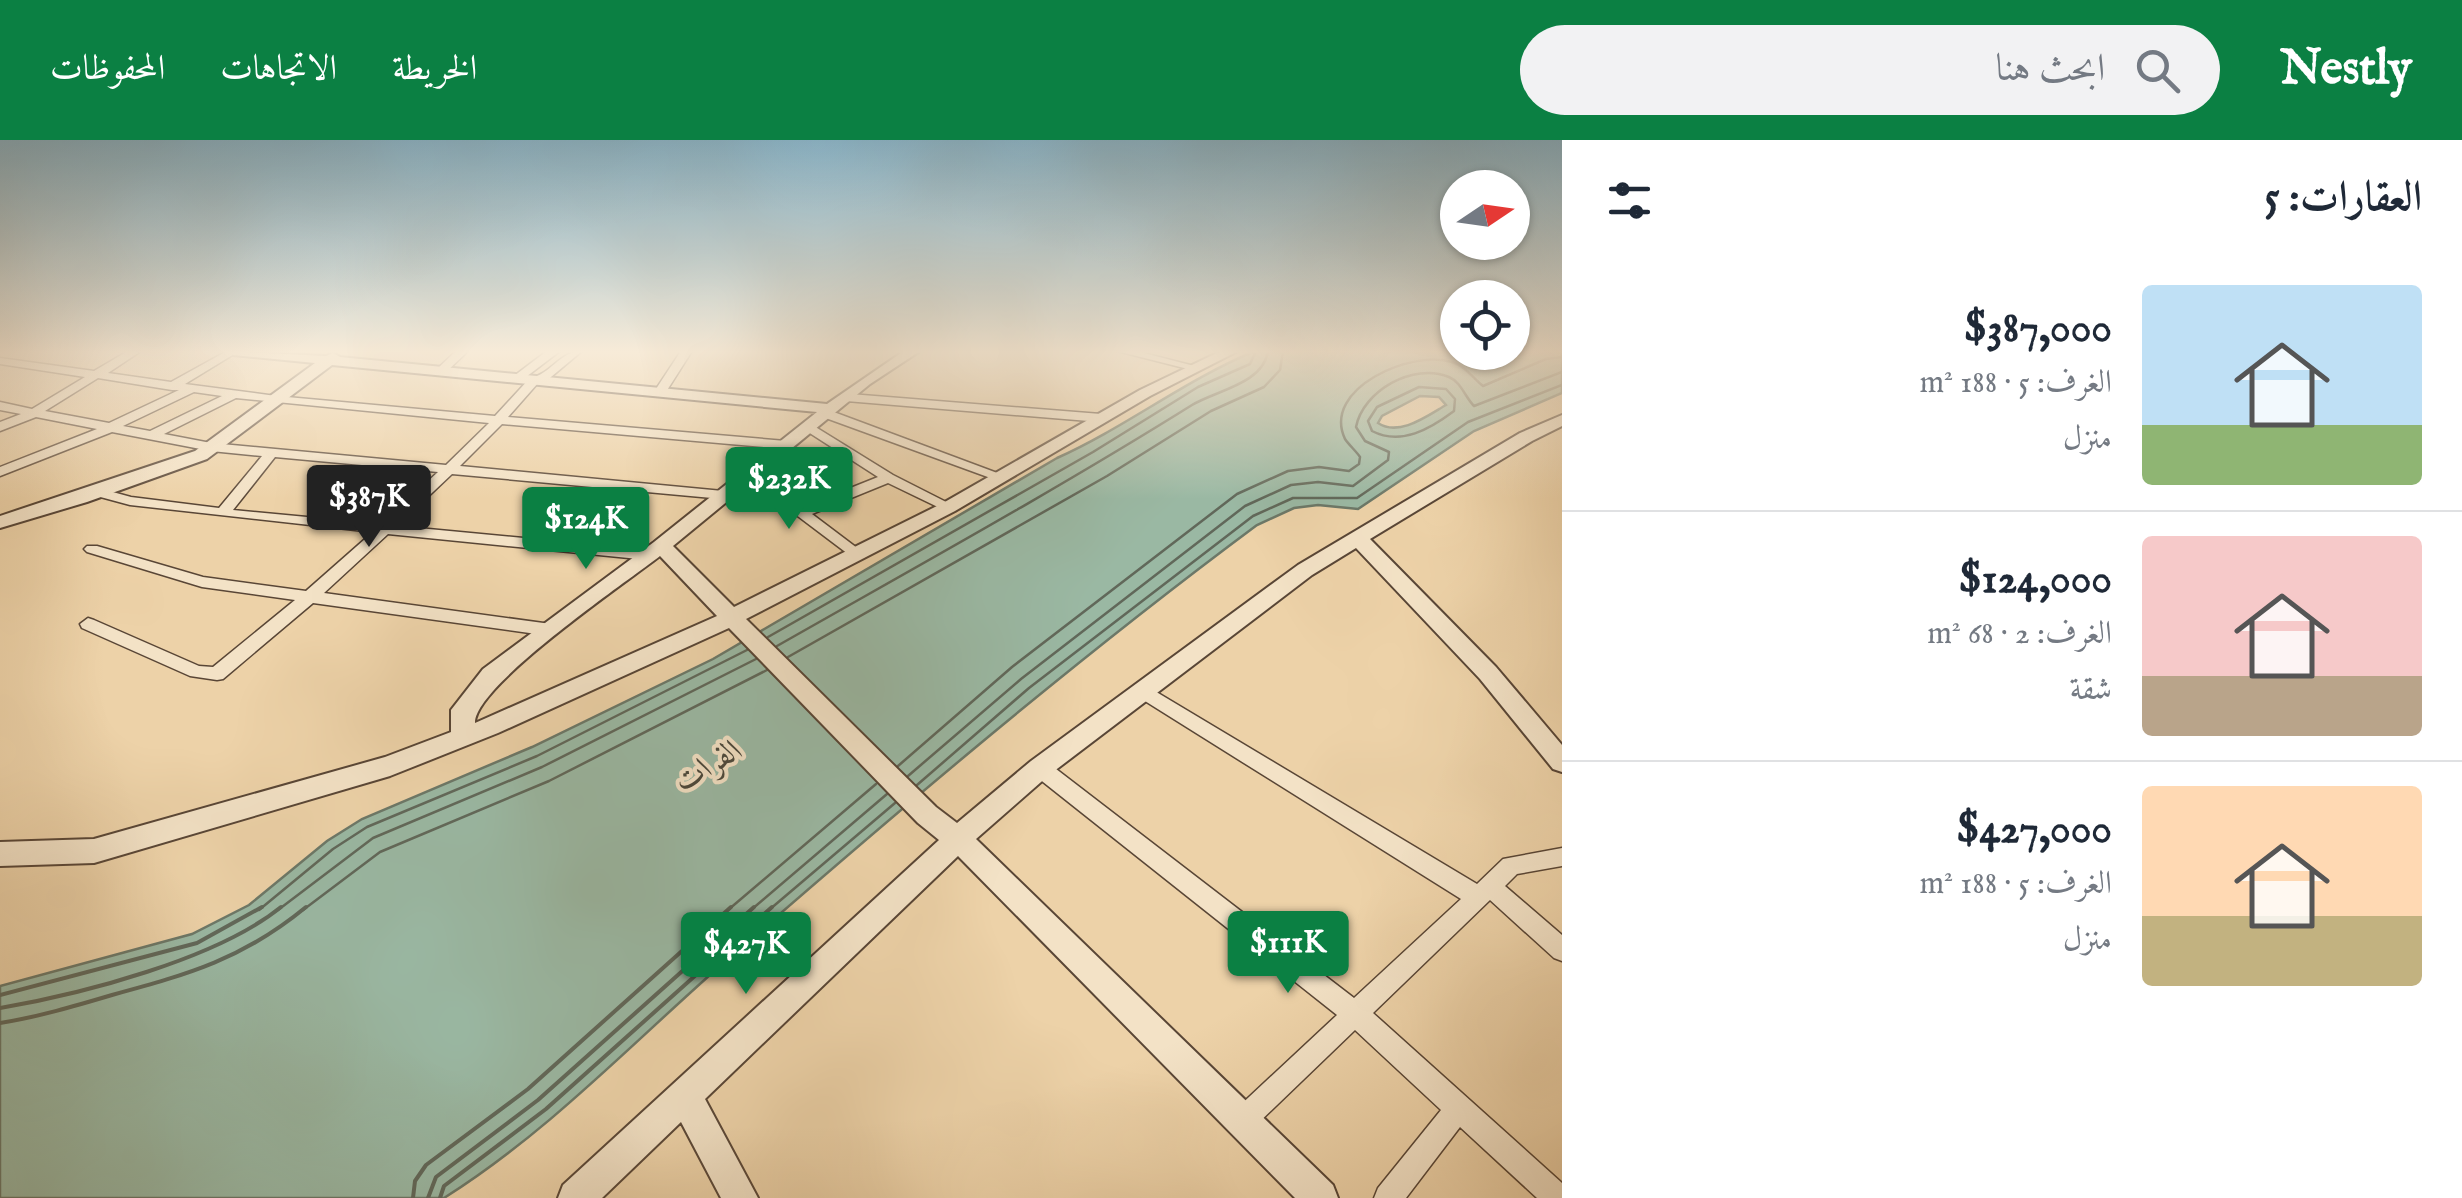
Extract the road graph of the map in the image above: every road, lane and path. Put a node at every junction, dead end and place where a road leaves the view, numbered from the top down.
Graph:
1 (55, 400) edge
2 (167, 400) edge
3 (222, 400) edge
4 (276, 400) edge
5 (280, 400) edge
6 (514, 400) edge
7 (731, 400) edge
8 (847, 400) edge
9 (880, 400) edge
10 (1134, 400) edge
11 (0, 406) edge
12 (830, 412) junction
13 (32, 414) junction
14 (1101, 418) junction
15 (499, 420) junction
16 (1562, 420) edge
17 (0, 428) edge
18 (809, 428) junction
19 (107, 429) junction
20 (149, 436) junction
21 (786, 444) junction
22 (212, 447) junction
23 (270, 454) junction
24 (447, 470) junction
25 (0, 472) edge
26 (749, 474) junction
27 (1001, 477) junction
28 (888, 478) junction
29 (98, 492) junction
30 (723, 495) junction
31 (949, 507) junction
32 (222, 513) junction
33 (800, 513) junction
34 (0, 522) edge
35 (383, 529) junction
36 (1358, 538) junction
37 (92, 549) dead end
38 (655, 551) junction
39 (857, 554) junction
40 (310, 598) junction
41 (88, 624) dead end
42 (738, 624) junction
43 (551, 630) junction
44 (1143, 691) junction
45 (463, 738) junction
46 (1562, 762) edge
47 (1040, 768) junction
48 (958, 839) junction
49 (0, 854) edge
50 (1562, 857) edge
51 (1484, 891) junction
52 (1562, 950) edge
53 (1355, 1014) junction
54 (685, 1096) junction
55 (1459, 1108) junction
56 (1243, 1120) junction
57 (576, 1198) edge
58 (740, 1198) edge
59 (1320, 1198) edge
60 (1388, 1198) edge
61 (1558, 1198) edge

1 - 13 street
2 - 19 street
3 - 20 street
4 - 22 street
5 - 15 street
6 - 15 street
7 - 12 street
8 - 12 street
9 - 14 street
10 - 14 street
11 - 13 street
12 - 18 street
12 - 27 street
13 - 17 street
13 - 19 street
14 - 27 street
15 - 21 street
15 - 24 street
16 - 36 street
18 - 21 street
18 - 28 street
19 - 20 street
19 - 25 street
20 - 22 street
21 - 26 street
22 - 23 street
22 - 29 street
23 - 24 street
23 - 32 street
24 - 30 street
24 - 35 street
26 - 30 street
26 - 33 street
27 - 31 street
28 - 31 street
28 - 33 street
29 - 32 street
29 - 34 street
30 - 38 street
31 - 39 street
32 - 35 street
33 - 39 street
35 - 38 street
35 - 40 street
36 - 44 street
36 - 46 street
37 - 40 street
38 - 42 street
38 - 43 street
39 - 42 street
40 - 41 street
40 - 43 street
42 - 45 street
42 - 48 street
43 - 45 street
44 - 47 street
44 - 51 street
45 - 49 street
47 - 48 street
47 - 53 street
48 - 54 street
48 - 56 street
50 - 51 street
51 - 52 street
51 - 53 street
53 - 55 street
53 - 56 street
54 - 57 street
54 - 58 street
55 - 60 street
55 - 61 street
56 - 59 street

